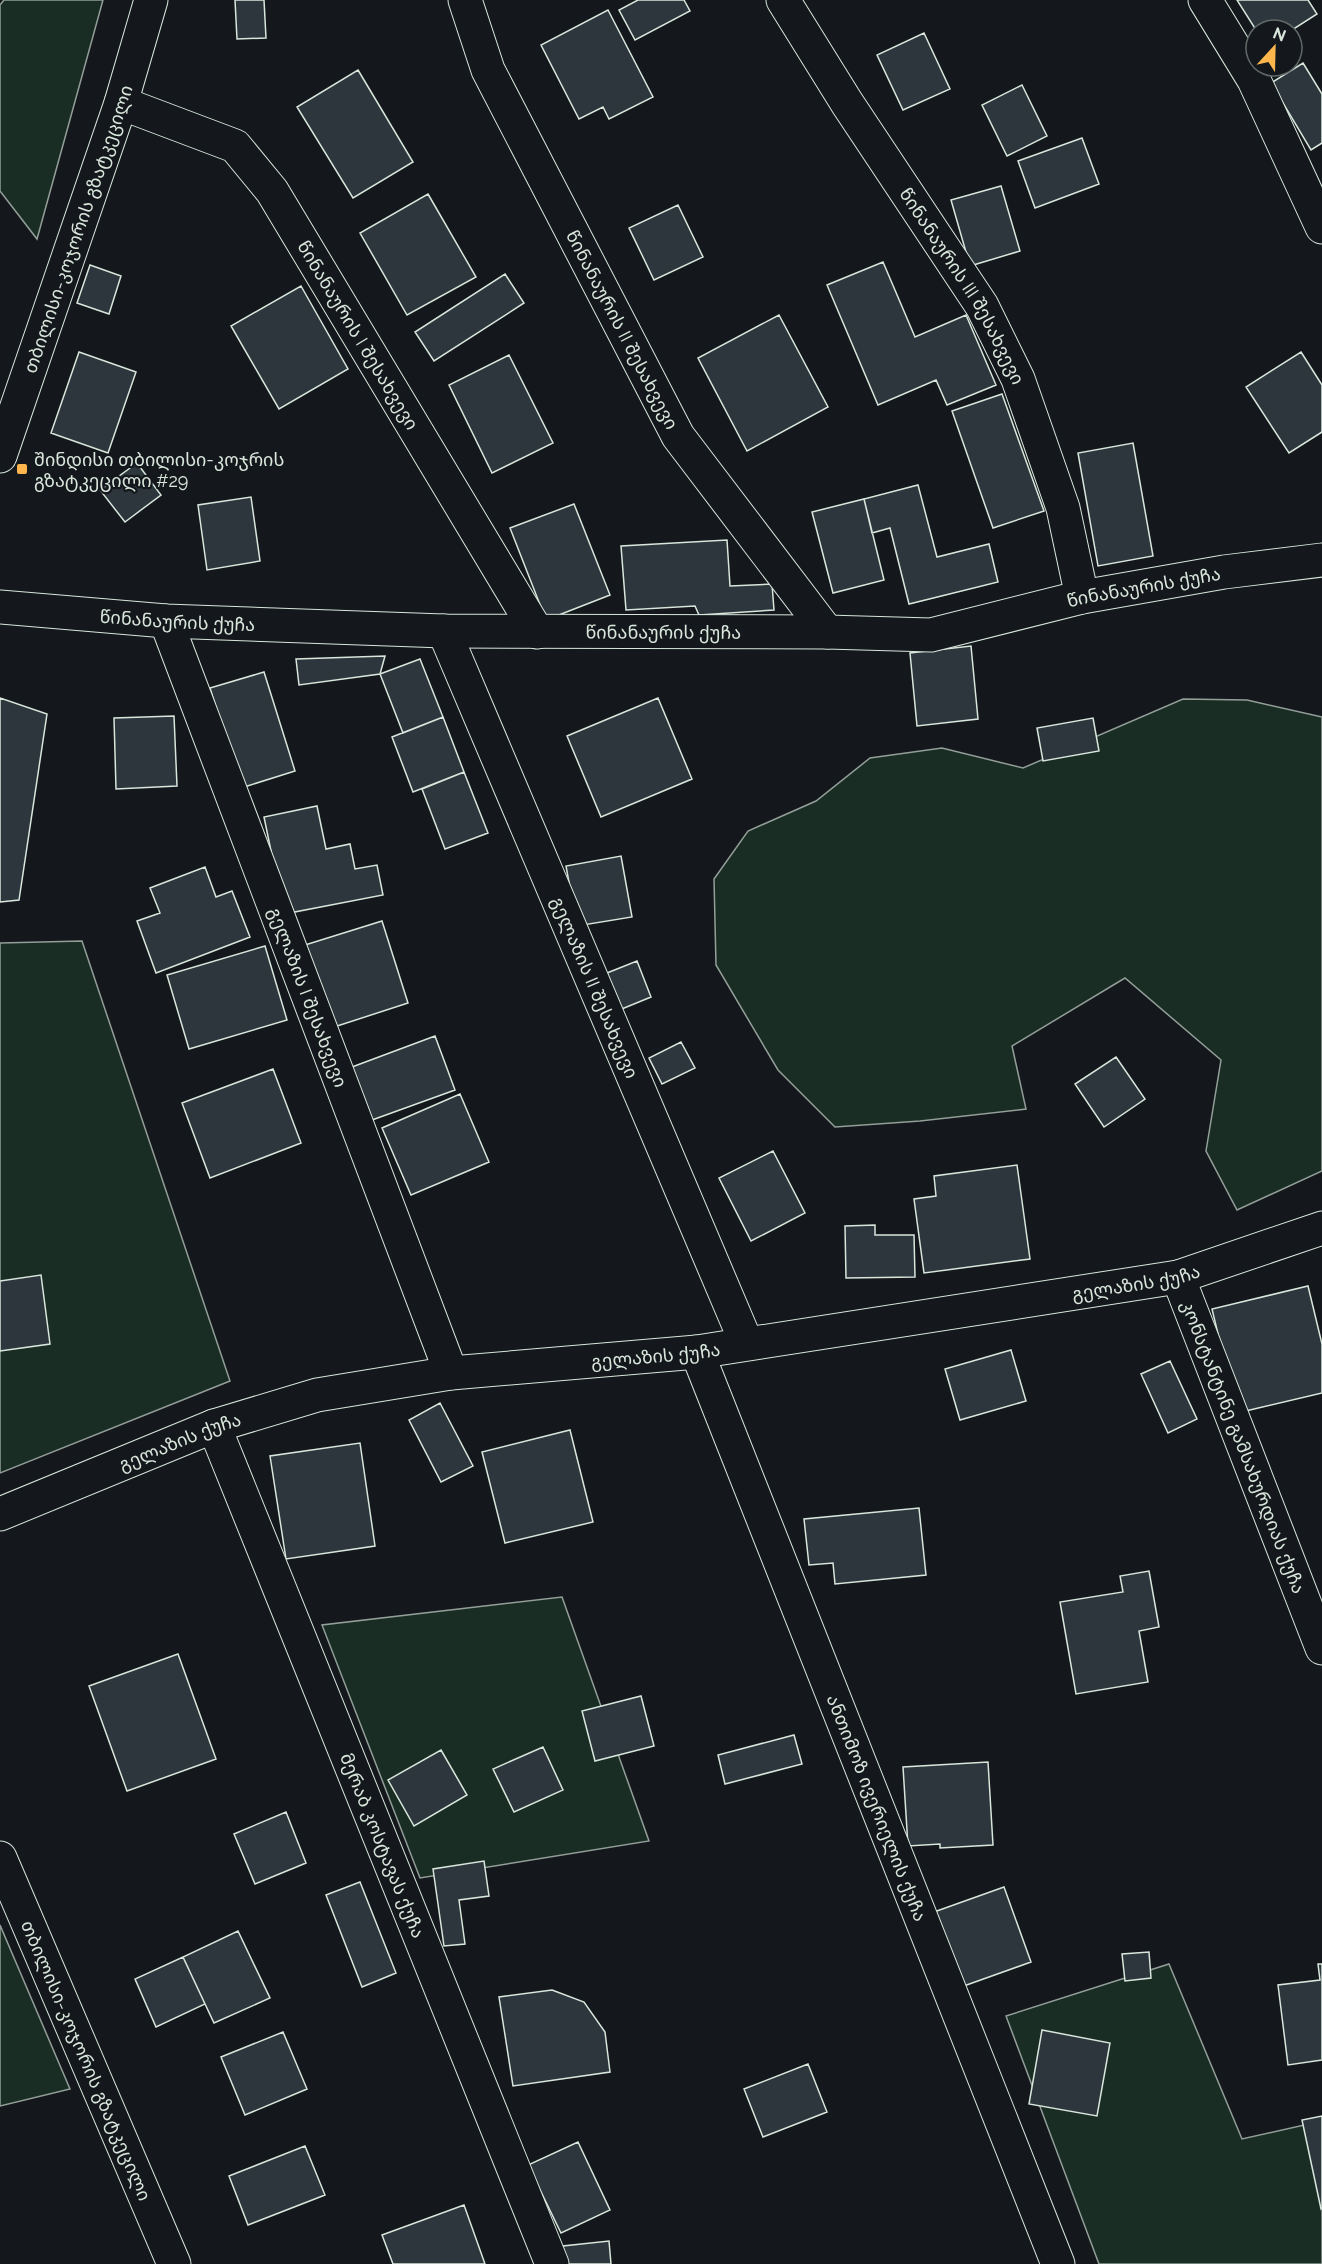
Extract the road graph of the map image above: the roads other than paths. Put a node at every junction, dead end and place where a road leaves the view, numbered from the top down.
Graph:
1 (151, 0) edge
2 (465, 0) edge
3 (783, 0) edge
4 (1205, 0) edge
5 (121, 103) junction
6 (1322, 227) edge
7 (0, 456) edge
8 (1322, 560) edge
9 (1082, 597) junction
10 (0, 607) edge
11 (166, 621) junction
12 (444, 631) junction
13 (537, 632) junction
14 (827, 632) junction
15 (1322, 1228) edge
16 (1178, 1277) junction
17 (746, 1342) junction
18 (697, 1352) junction
19 (451, 1373) junction
20 (214, 1426) junction
21 (0, 1514) edge
22 (1322, 1648) edge
23 (0, 1858) edge
24 (174, 2264) edge
25 (552, 2264) edge
26 (1059, 2264) edge

1 - 5 street, თბილისი-კოჯორის გზატკეცილი
2 - 14 street, წინანაურის II შესახვევი
3 - 9 street, წინანაურის III შესახვევი
4 - 6 street
5 - 7 street, თბილისი-კოჯორის გზატკეცილი
5 - 13 street, წინანაურის I შესახვევი
8 - 9 street, წინანაურის ქუჩა
9 - 14 street, წინანაურის ქუჩა
10 - 11 street, წინანაურის ქუჩა
11 - 12 street, წინანაურის ქუჩა
11 - 19 street, გელაზის I შესახვევი
12 - 13 street, წინანაურის ქუჩა
12 - 17 street, გელაზის II შესახვევი
13 - 14 street, წინანაურის ქუჩა
15 - 16 street, გელაზის ქუჩა
16 - 17 street, გელაზის ქუჩა
16 - 22 street, კონსტანტინე გამსახურდიას ქუჩა
17 - 18 street, გელაზის ქუჩა
18 - 19 street, გელაზის ქუჩა
18 - 26 street, ანთიმოზ ივერიელის ქუჩა
19 - 20 street, გელაზის ქუჩა
20 - 21 street, გელაზის ქუჩა
20 - 25 street, მერაბ კოსტავას ქუჩა
23 - 24 street, თბილისი-კოჯორის გზატკეცილი

